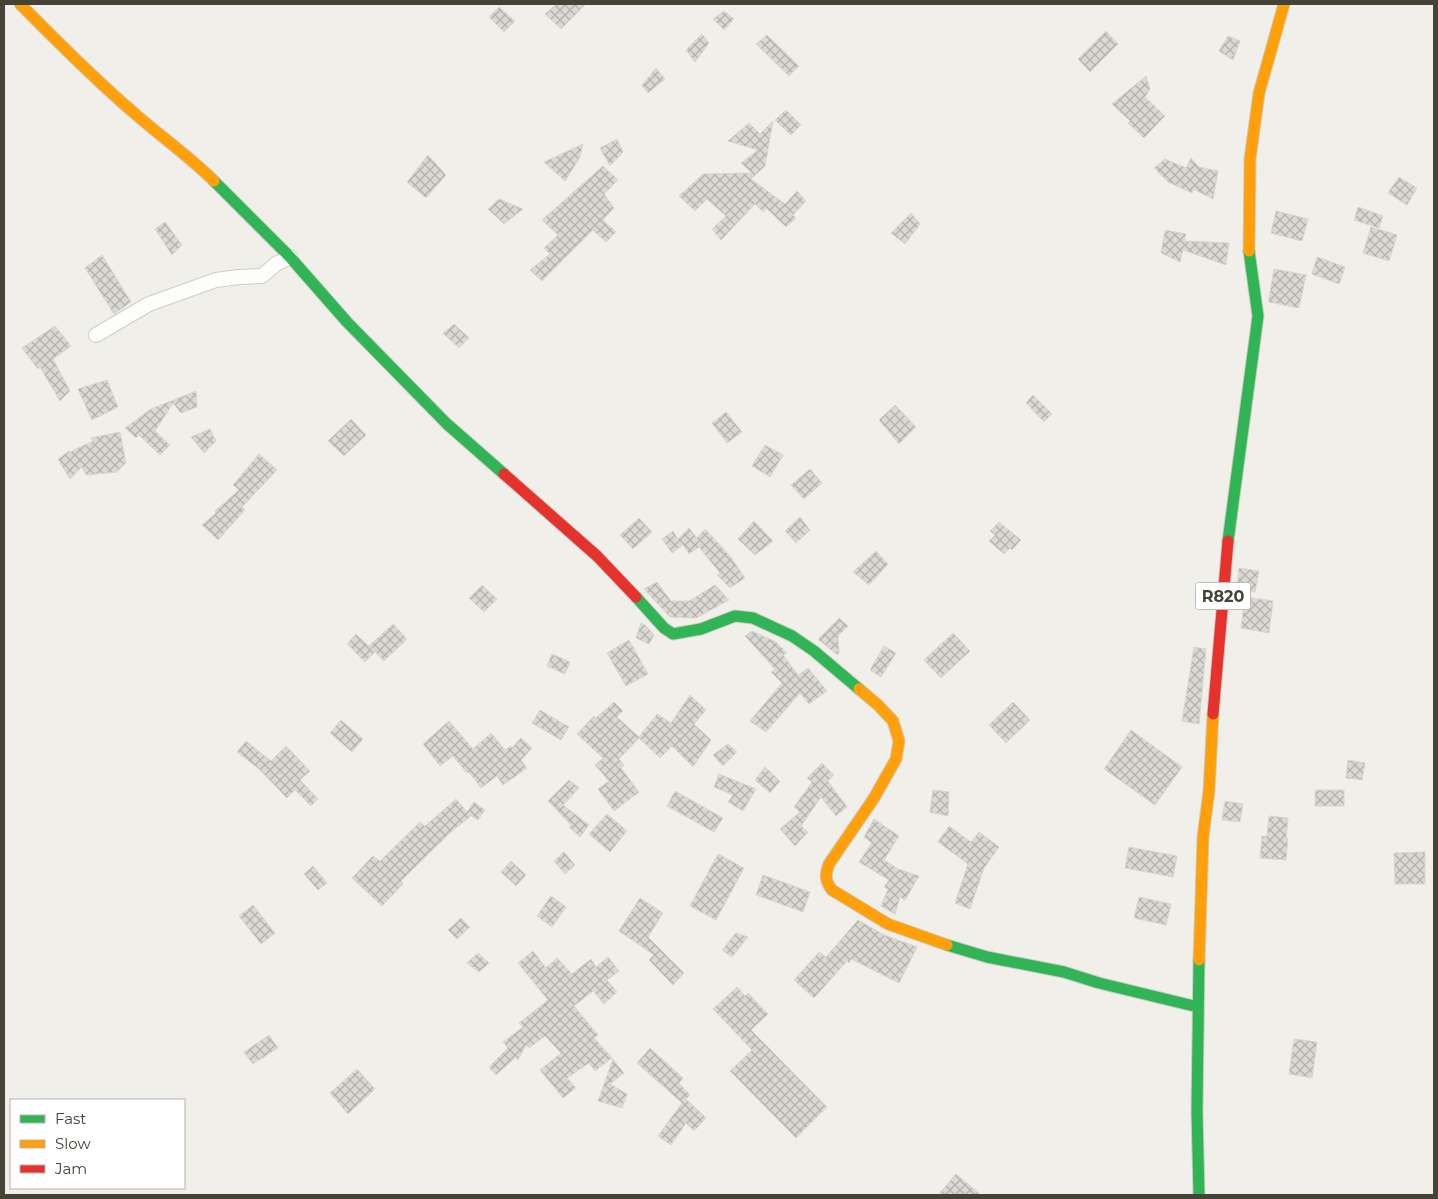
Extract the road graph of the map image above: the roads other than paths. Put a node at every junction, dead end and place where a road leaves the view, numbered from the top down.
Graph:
1 (20, 4) edge
2 (1284, 4) edge
3 (290, 257) junction
4 (96, 335) dead end
5 (1198, 1007) junction
6 (1199, 1195) edge

1 - 3 street
2 - 5 street, R820
3 - 4 street
3 - 5 street
5 - 6 street, R820

